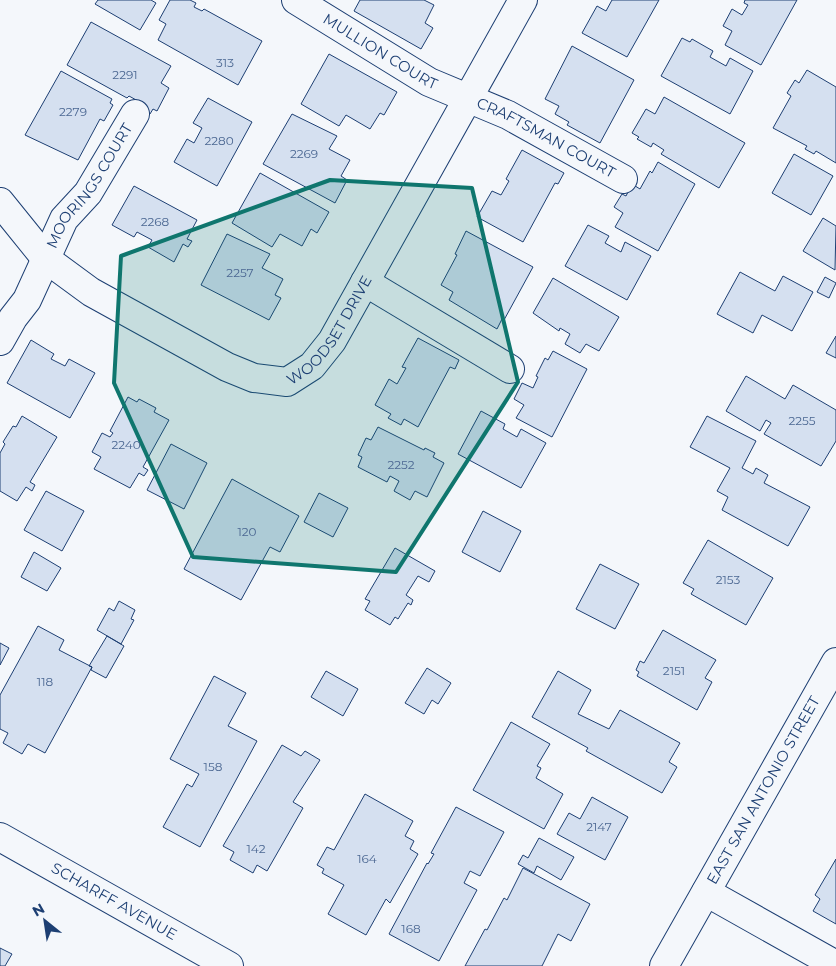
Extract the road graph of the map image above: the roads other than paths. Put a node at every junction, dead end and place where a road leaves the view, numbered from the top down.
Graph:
1 (296, 0) edge
2 (524, 0) edge
3 (468, 98) junction
4 (134, 114) dead end
5 (622, 179) dead end
6 (0, 202) edge
7 (46, 259) junction
8 (365, 282) junction
9 (0, 341) edge
10 (510, 369) dead end
11 (836, 662) edge
12 (0, 837) edge
13 (706, 892) junction
14 (836, 965) edge
15 (229, 966) edge
16 (664, 966) edge

1 - 3 street, MULLION COURT
2 - 3 street, WOODSET DRIVE
3 - 5 street, CRAFTSMAN COURT
3 - 8 street, WOODSET DRIVE
4 - 7 street, MOORINGS COURT
6 - 7 street, WOODSET DRIVE
7 - 8 street, WOODSET DRIVE
7 - 9 street, MOORINGS COURT
8 - 10 street
11 - 13 street, EAST SAN ANTONIO STREET
12 - 15 street, SCHARFF AVENUE
13 - 14 street, EAST SAN ANTONIO STREET
13 - 16 street, EAST SAN ANTONIO STREET

